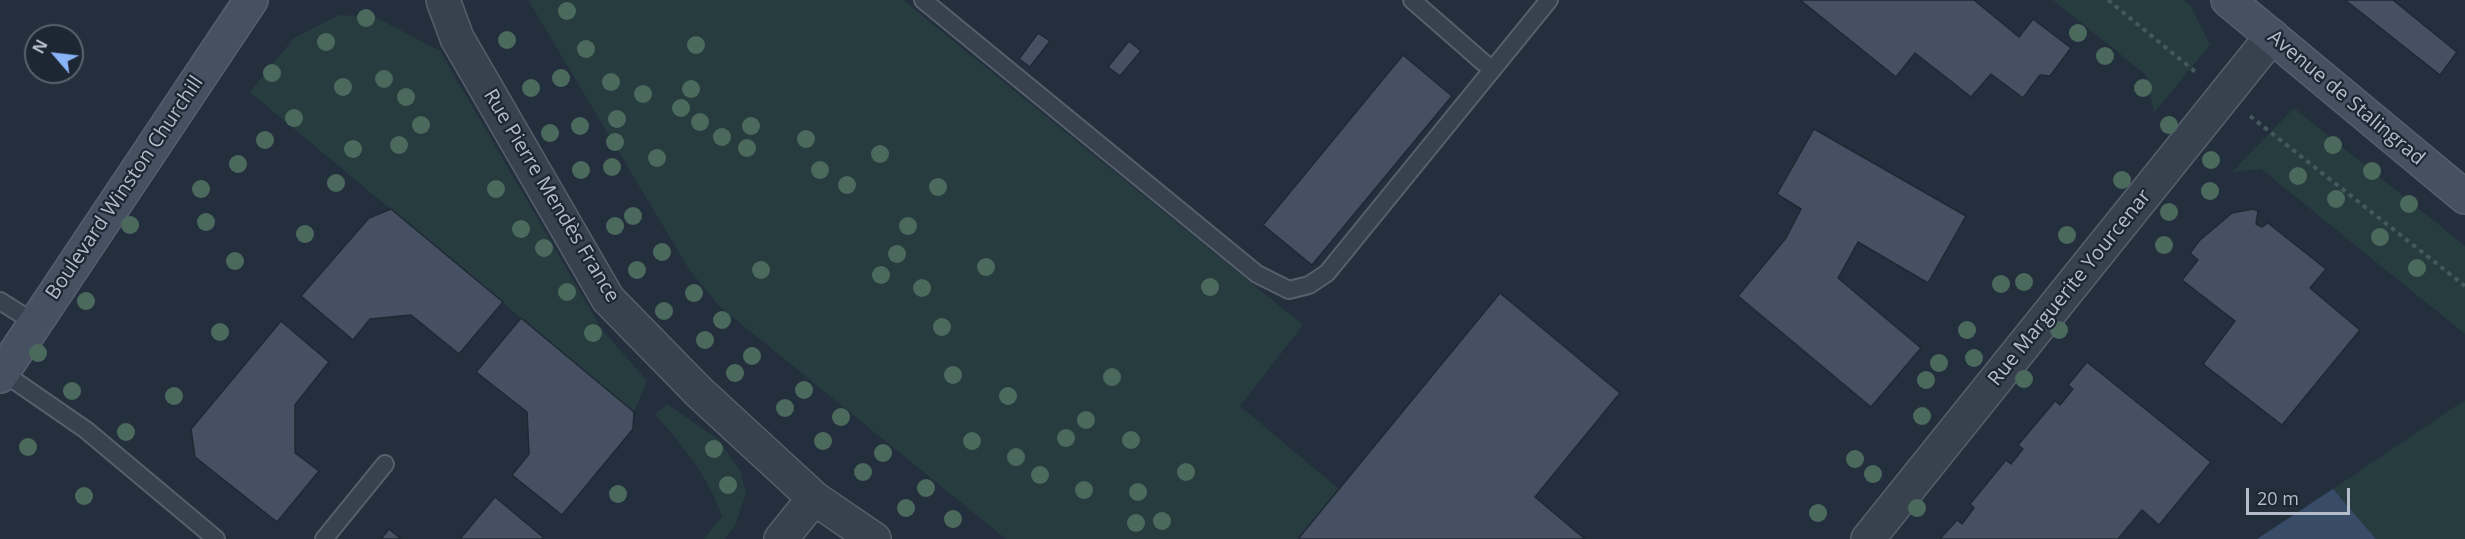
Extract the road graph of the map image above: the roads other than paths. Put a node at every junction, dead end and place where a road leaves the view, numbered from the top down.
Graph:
1 (251, 0) edge
2 (443, 0) edge
3 (922, 0) edge
4 (1412, 0) edge
5 (1549, 0) edge
6 (2228, 0) edge
7 (2272, 36) junction
8 (1492, 70) junction
9 (2465, 197) edge
10 (0, 301) edge
11 (35, 323) junction
12 (1, 374) edge
13 (385, 464) dead end
14 (814, 498) junction
15 (216, 539) edge
16 (324, 539) edge
17 (781, 539) edge
18 (874, 539) edge
19 (1868, 539) edge

1 - 11 street, Boulevard Winston Churchill
2 - 14 street, Rue Pierre Mendès France
3 - 8 lane
4 - 8 lane
5 - 8 lane
6 - 7 street, Avenue de Stalingrad
7 - 9 street, Avenue de Stalingrad
7 - 19 street, Rue Marguerite Yourcenar
10 - 11 lane
11 - 12 street, Boulevard Winston Churchill
12 - 15 lane
13 - 16 lane
14 - 17 street
14 - 18 street, Rue Pierre Mendès France

